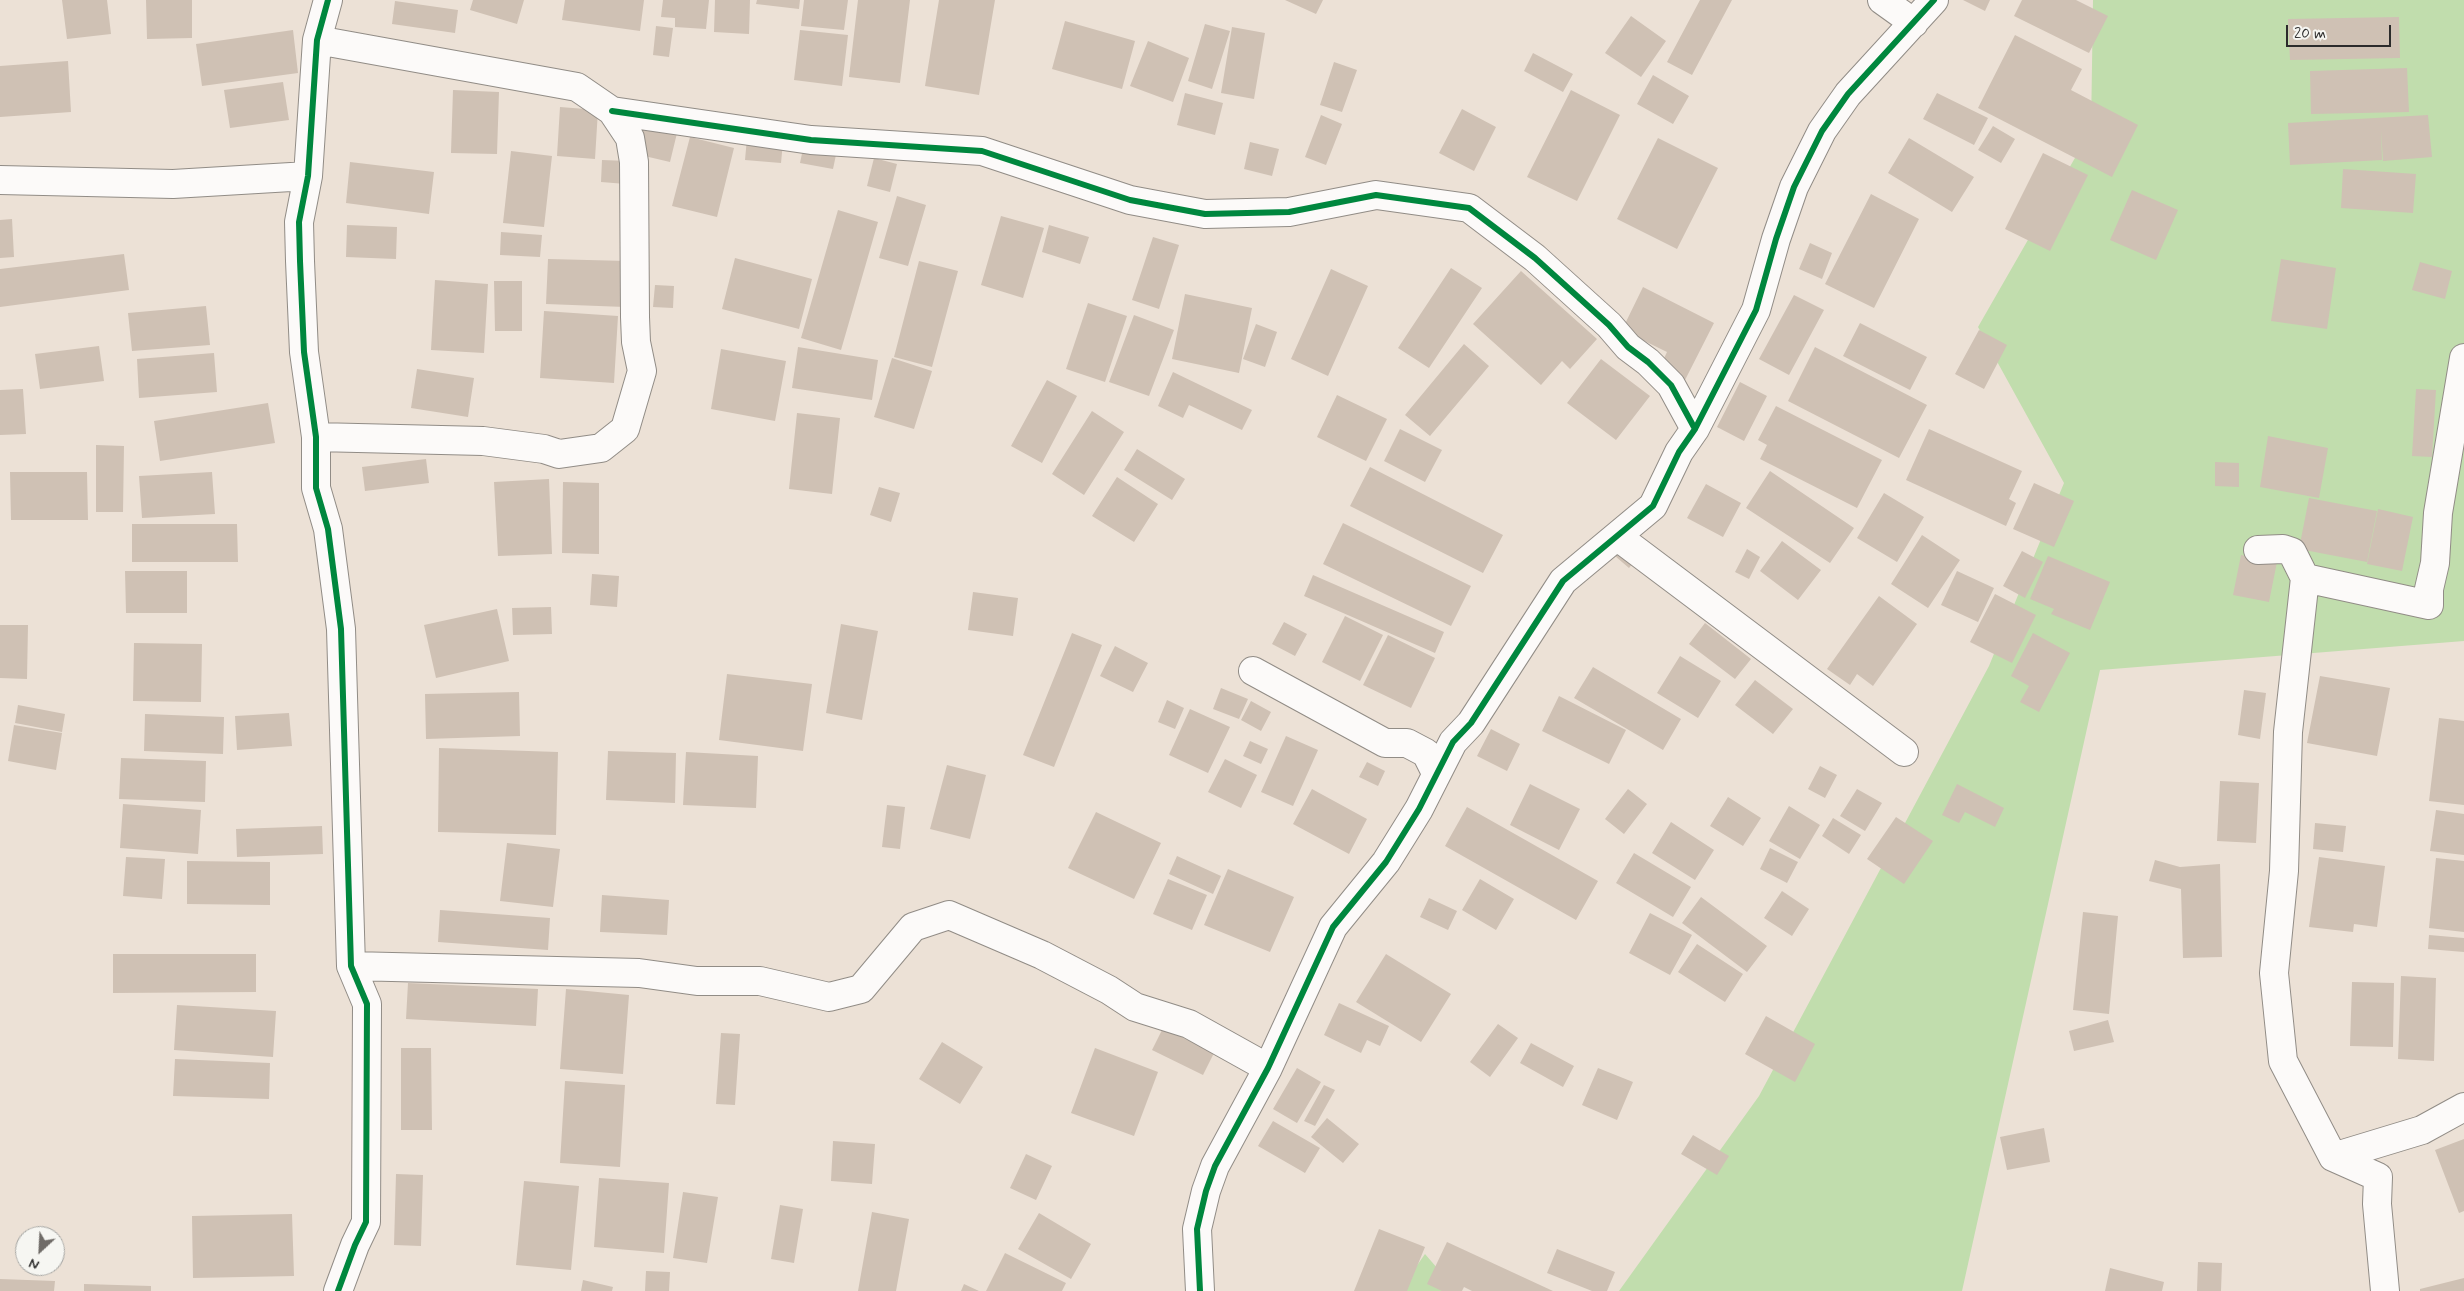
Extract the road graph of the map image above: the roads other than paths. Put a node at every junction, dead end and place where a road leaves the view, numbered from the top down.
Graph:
1 (328, 0) edge
2 (1882, 0) edge
3 (1934, 0) edge
4 (1914, 23) junction
5 (317, 40) junction
6 (612, 111) junction
7 (308, 176) junction
8 (0, 180) edge
9 (2464, 358) edge
10 (1695, 429) junction
11 (316, 436) junction
12 (1618, 537) junction
13 (2258, 550) dead end
14 (2305, 578) junction
15 (1253, 671) dead end
16 (1904, 752) dead end
17 (1436, 773) junction
18 (350, 966) junction
19 (1268, 1068) junction
20 (2464, 1107) edge
21 (2333, 1157) junction
22 (338, 1291) edge
23 (1200, 1291) edge
24 (2385, 1291) edge

1 - 5 street
2 - 4 street
3 - 4 street
4 - 10 street
5 - 6 street
5 - 7 street
6 - 10 street
6 - 11 street
7 - 8 street
7 - 11 street
9 - 14 street
10 - 12 street
11 - 18 street
12 - 16 street
12 - 17 street
13 - 14 street
14 - 21 street
15 - 17 street
17 - 19 street
18 - 19 street
18 - 22 street
19 - 23 street
20 - 21 street
21 - 24 street

